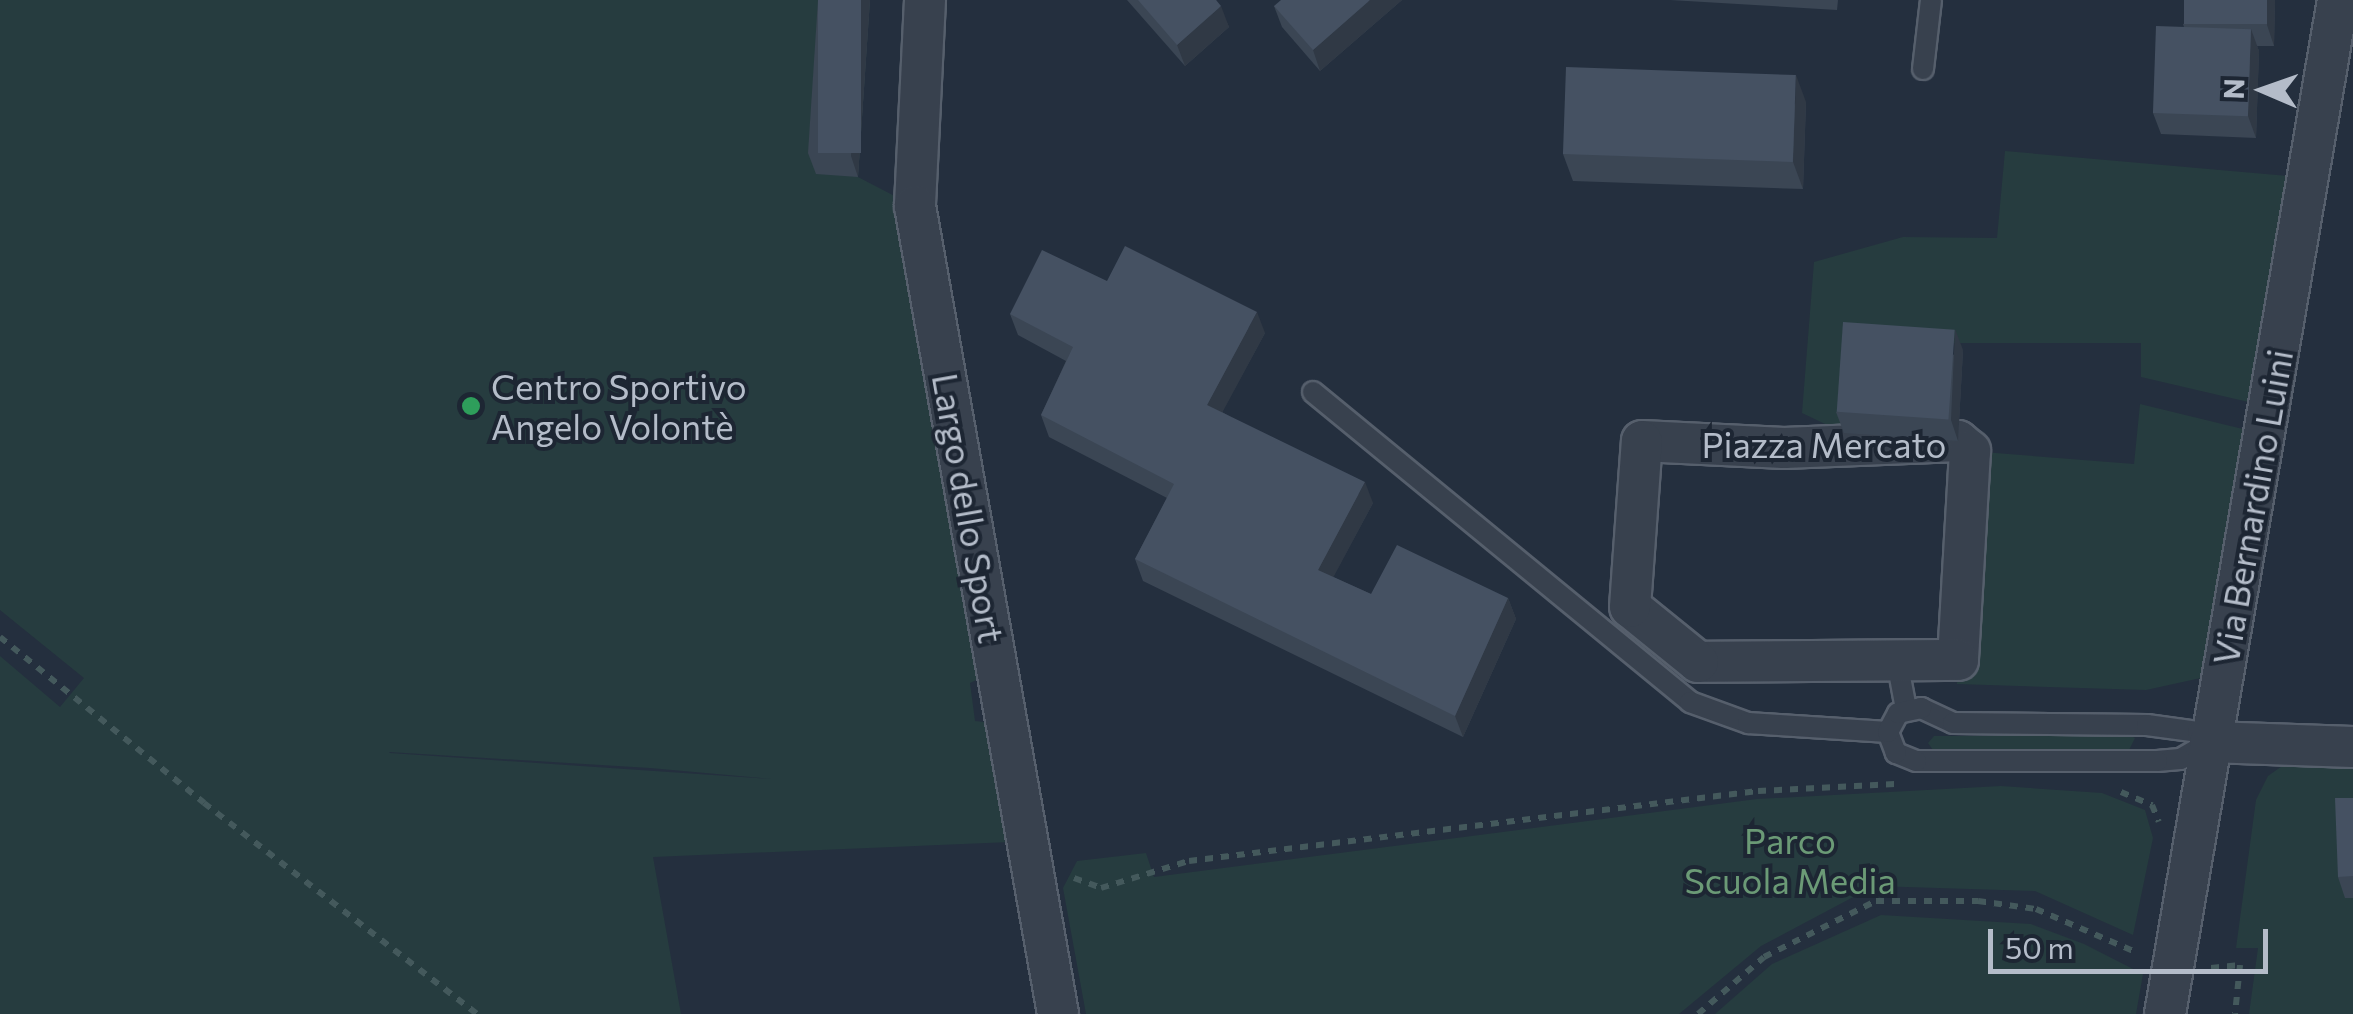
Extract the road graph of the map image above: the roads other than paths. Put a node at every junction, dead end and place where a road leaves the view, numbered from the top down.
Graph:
1 (924, 0) edge
2 (1931, 0) edge
3 (2338, 0) edge
4 (1923, 68) dead end
5 (1313, 392) dead end
6 (1897, 661) junction
7 (1906, 709) junction
8 (1888, 732) junction
9 (2210, 742) junction
10 (2353, 748) edge
11 (1058, 1014) edge
12 (2164, 1014) edge

1 - 11 street, Largo dello Sport
2 - 4 lane
3 - 9 street, Via Bernardino Luini
5 - 8 lane
6 - 6 street, Piazza Mercato
6 - 7 lane
7 - 8 lane
7 - 9 lane
8 - 9 lane
9 - 10 street
9 - 12 street, Via Bernardino Luini

